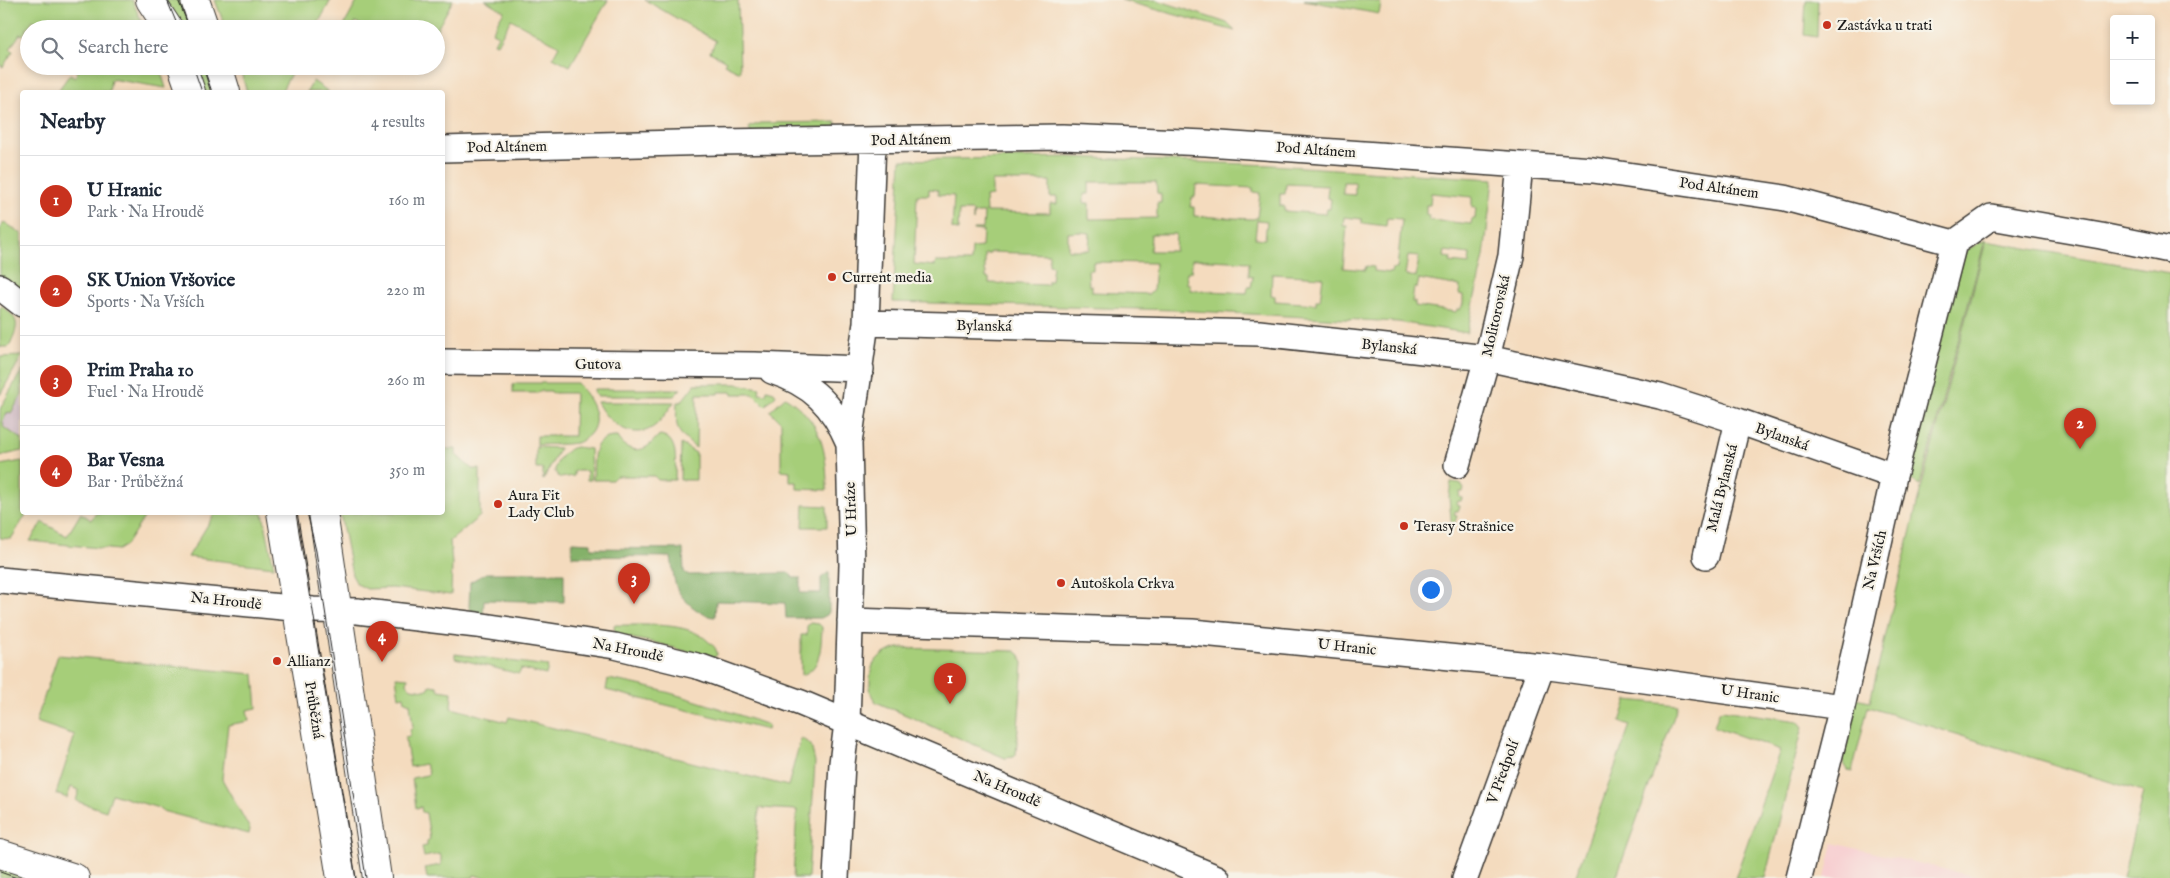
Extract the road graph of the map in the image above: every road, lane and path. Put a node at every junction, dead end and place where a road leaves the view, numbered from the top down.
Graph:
1 (150, 0) edge
2 (195, 0) edge
3 (163, 20) edge
4 (203, 20) edge
5 (185, 75) edge
6 (221, 75) edge
7 (190, 90) edge
8 (225, 90) edge
9 (873, 141) junction
10 (445, 149) edge
11 (1520, 165) junction
12 (1954, 243) junction
13 (2170, 250) edge
14 (0, 287) edge
15 (20, 302) edge
16 (866, 323) junction
17 (1487, 358) junction
18 (445, 362) edge
19 (754, 365) junction
20 (861, 369) junction
21 (1738, 421) junction
22 (848, 443) junction
23 (1457, 464) dead end
24 (1894, 476) junction
25 (282, 515) edge
26 (323, 515) edge
27 (1706, 556) dead end
28 (0, 580) edge
29 (298, 608) junction
30 (338, 612) junction
31 (850, 621) junction
32 (1542, 666) junction
33 (1842, 706) junction
34 (847, 723) junction
35 (0, 854) edge
36 (75, 878) edge
37 (341, 878) edge
38 (377, 878) edge
39 (836, 878) edge
40 (1217, 878) edge
41 (1465, 878) edge
42 (1799, 878) edge

1 - 3 main road
2 - 4 main road
5 - 7 main road
6 - 8 main road
9 - 10 street, Pod Altánem
9 - 11 street, Pod Altánem
9 - 16 street, U Hráze
11 - 12 street, Pod Altánem
11 - 17 street, Molitorovská
12 - 13 street
12 - 24 street, Na Vrších
14 - 15 street
16 - 17 street, Bylanská
16 - 20 street, U Hráze
17 - 21 street, Bylanská
17 - 23 street, Molitorovská
18 - 19 street, Gutova
19 - 20 street, Gutova
19 - 22 street, Gutova
20 - 22 street, U Hráze
21 - 24 street, Bylanská
21 - 27 street, Malá Bylanská
22 - 31 street, U Hráze
24 - 33 street, Na Vrších
25 - 29 main road, Průběžná
26 - 30 main road
28 - 29 street, Na Hroudě
29 - 30 street, Na Hroudě
29 - 37 main road, Průběžná
30 - 34 street, Na Hroudě
30 - 38 main road
31 - 32 street, U Hranic
31 - 34 street, U Hráze
32 - 33 street, U Hranic
32 - 41 street, V Předpolí
33 - 42 street, Na Vrších
34 - 39 street, U Hráze
34 - 40 street, Na Hroudě
35 - 36 main road

